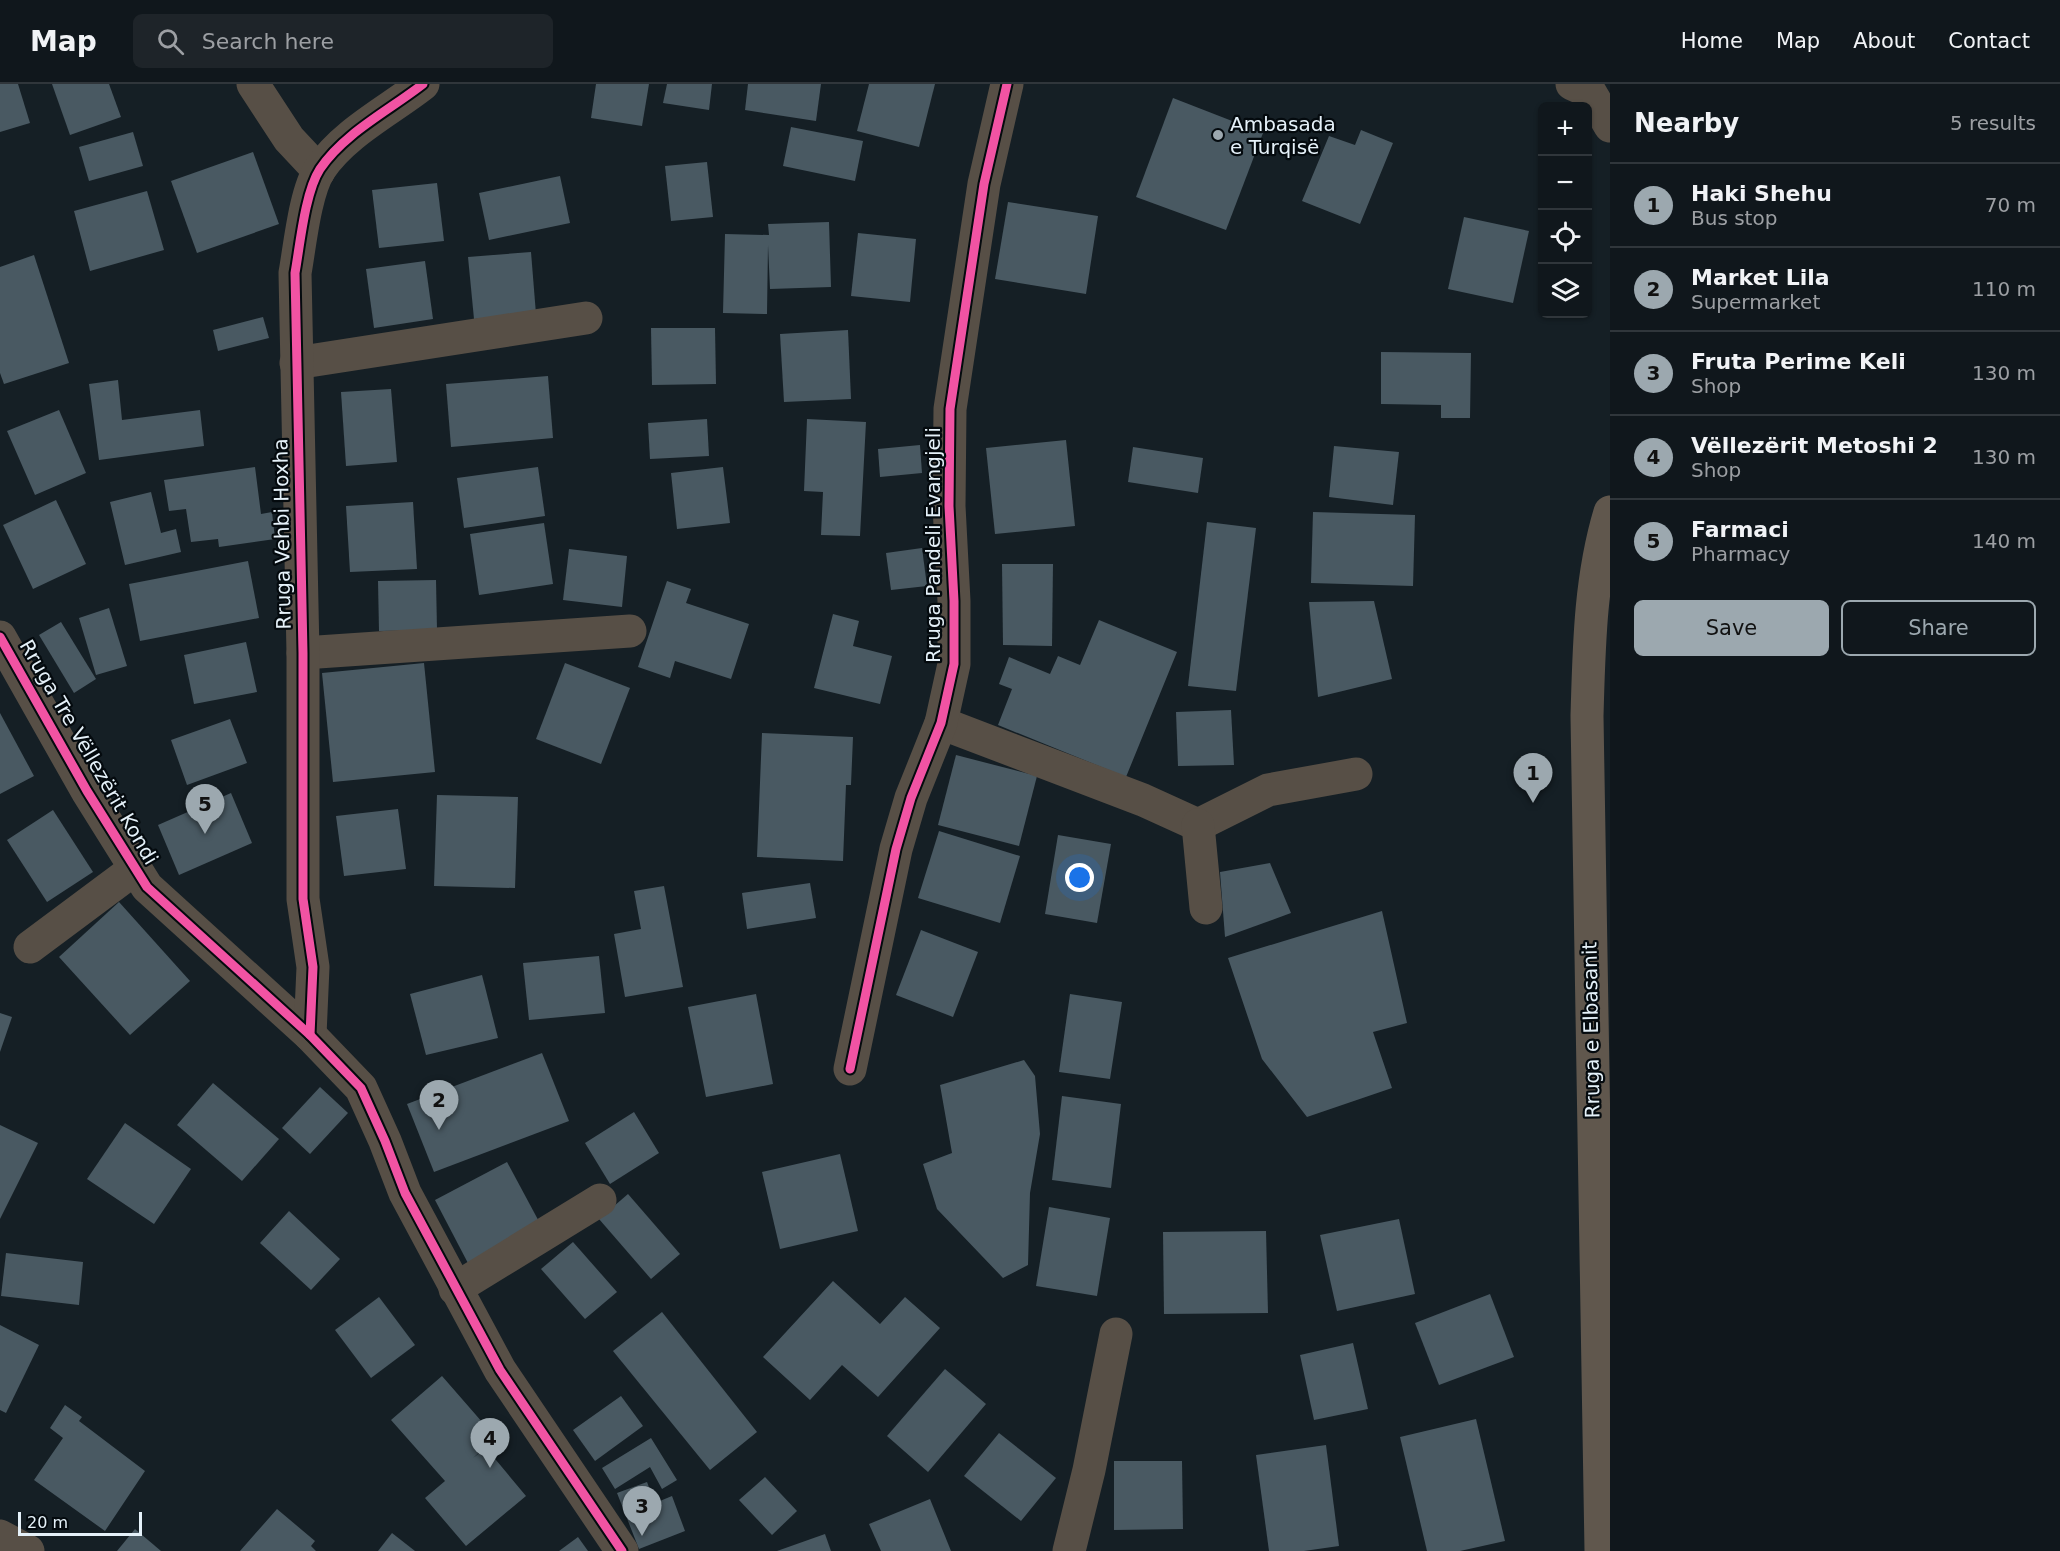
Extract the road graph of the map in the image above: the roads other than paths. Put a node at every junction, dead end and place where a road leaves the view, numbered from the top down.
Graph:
1 (253, 84) edge
2 (423, 84) edge
3 (1007, 84) edge
4 (1587, 87) edge
5 (1610, 126) edge
6 (319, 171) junction
7 (586, 318) dead end
8 (296, 363) junction
9 (1610, 512) edge
10 (630, 631) dead end
11 (0, 637) edge
12 (303, 653) junction
13 (941, 723) junction
14 (1356, 774) dead end
15 (1198, 825) junction
16 (136, 868) junction
17 (1206, 908) dead end
18 (30, 946) dead end
19 (310, 1035) junction
20 (850, 1070) dead end
21 (600, 1200) dead end
22 (455, 1289) junction
23 (1116, 1334) dead end
24 (0, 1536) edge
25 (28, 1551) edge
26 (622, 1551) edge
27 (1070, 1551) edge
28 (1601, 1551) edge

1 - 6 street
2 - 6 street, Rruga Vehbi Hoxha
3 - 13 street, Rruga Pandeli Evangjeli
4 - 5 street
6 - 8 street, Rruga Vehbi Hoxha
7 - 8 street
8 - 12 street, Rruga Vehbi Hoxha
9 - 28 main road, Rruga e Elbasanit
10 - 12 street
11 - 16 street, Rruga Tre Vëllezërit Kondi
12 - 19 street, Rruga Vehbi Hoxha
13 - 15 street
13 - 20 street, Rruga Pandeli Evangjeli
14 - 15 street
15 - 17 street
16 - 18 street
16 - 19 street, Rruga Tre Vëllezërit Kondi
19 - 22 street, Rruga Tre Vëllezërit Kondi
21 - 22 street
22 - 26 street, Rruga Tre Vëllezërit Kondi
23 - 27 street
24 - 25 street

